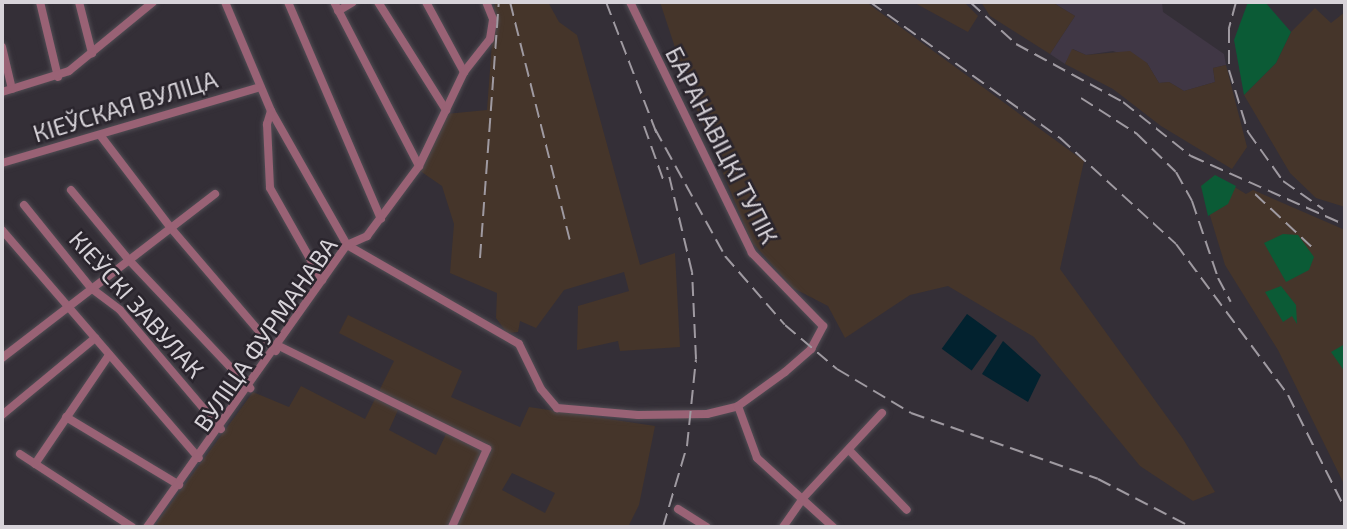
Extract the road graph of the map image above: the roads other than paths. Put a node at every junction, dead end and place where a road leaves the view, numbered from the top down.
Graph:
1 (40, 2) edge
2 (79, 2) edge
3 (153, 2) edge
4 (225, 2) edge
5 (288, 2) edge
6 (353, 2) edge
7 (378, 2) edge
8 (426, 2) edge
9 (486, 2) edge
10 (630, 2) edge
11 (336, 6) edge
12 (2, 47) edge
13 (92, 53) junction
14 (464, 72) junction
15 (58, 77) junction
16 (260, 87) junction
17 (12, 89) junction
18 (2, 92) edge
19 (446, 110) junction
20 (271, 111) junction
21 (100, 135) junction
22 (2, 163) edge
23 (419, 166) junction
24 (71, 190) dead end
25 (215, 194) dead end
26 (24, 205) dead end
27 (382, 219) junction
28 (170, 227) junction
29 (2, 229) edge
30 (347, 245) junction
31 (128, 259) junction
32 (322, 280) junction
33 (92, 288) junction
34 (69, 307) junction
35 (95, 338) junction
36 (278, 348) junction
37 (109, 355) junction
38 (2, 358) edge
39 (250, 388) junction
40 (738, 406) junction
41 (882, 413) dead end
42 (2, 415) edge
43 (66, 417) junction
44 (221, 429) junction
45 (849, 450) junction
46 (20, 454) dead end
47 (199, 458) junction
48 (35, 464) junction
49 (179, 485) junction
50 (803, 498) junction
51 (678, 509) dead end
52 (907, 510) dead end
53 (132, 527) edge
54 (147, 527) edge
55 (452, 527) edge
56 (707, 527) edge
57 (783, 527) edge
58 (833, 527) edge

1 - 15 street
2 - 13 street
3 - 13 street
4 - 16 street
5 - 27 street
6 - 11 street
7 - 19 street
8 - 14 street
9 - 14 street, ВУЛІЦА ФУРМАНАВА
10 - 40 street, БАРАНАВІЦКІ ТУПІК
11 - 23 street
12 - 17 street
13 - 15 street
14 - 19 street, ВУЛІЦА ФУРМАНАВА
15 - 17 street
16 - 20 street
16 - 21 street, КІЕЎСКАЯ ВУЛІЦА
17 - 18 street
19 - 23 street, ВУЛІЦА ФУРМАНАВА
20 - 30 street
20 - 32 street
21 - 22 street, КІЕЎСКАЯ ВУЛІЦА
21 - 28 street
23 - 27 street, ВУЛІЦА ФУРМАНАВА
24 - 31 street
25 - 28 street
26 - 33 street, КІЕЎСКІ ЗАВУЛАК
27 - 30 street, ВУЛІЦА ФУРМАНАВА
28 - 31 street
28 - 36 street
29 - 34 street
30 - 32 street, ВУЛІЦА ФУРМАНАВА
30 - 40 street
31 - 33 street
31 - 39 street
32 - 36 street, ВУЛІЦА ФУРМАНАВА
33 - 34 street
33 - 44 street, КІЕЎСКІ ЗАВУЛАК
34 - 35 street
34 - 38 street
35 - 37 street
35 - 42 street
36 - 39 street, ВУЛІЦА ФУРМАНАВА
36 - 55 street
37 - 43 street
37 - 47 street
39 - 44 street, ВУЛІЦА ФУРМАНАВА
40 - 50 street
41 - 45 street
43 - 48 street
43 - 49 street
44 - 47 street, ВУЛІЦА ФУРМАНАВА
45 - 50 street
45 - 52 street
46 - 48 street
47 - 49 street, ВУЛІЦА ФУРМАНАВА
48 - 53 street
49 - 54 street, ВУЛІЦА ФУРМАНАВА
50 - 57 street
50 - 58 street
51 - 56 street

